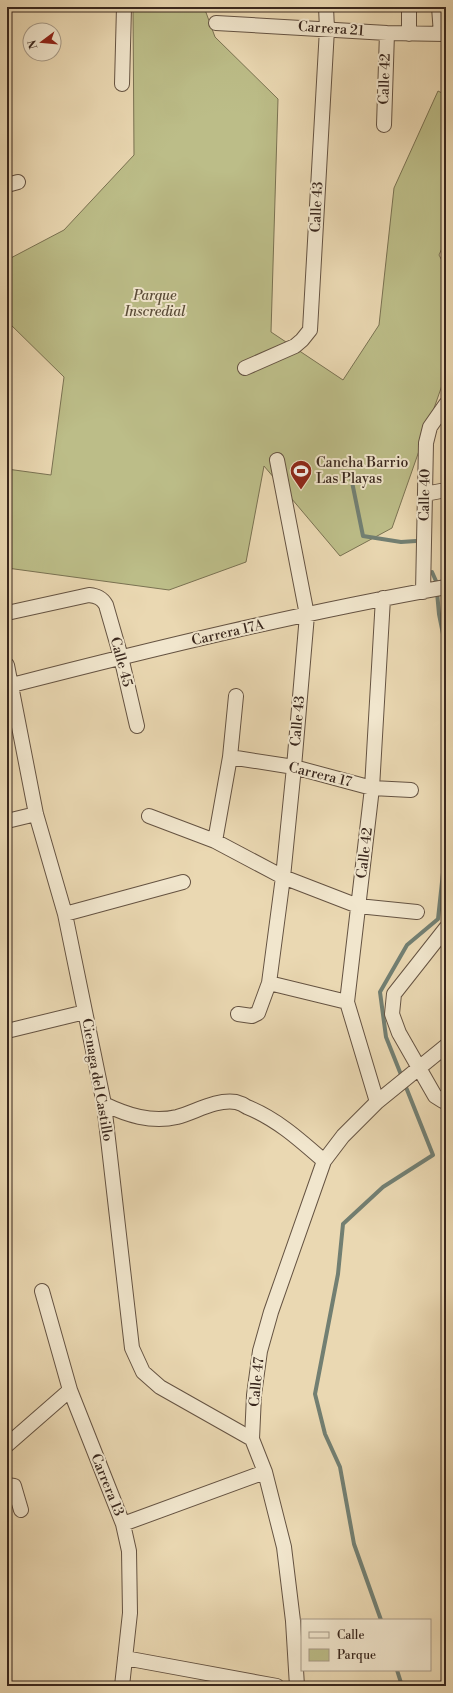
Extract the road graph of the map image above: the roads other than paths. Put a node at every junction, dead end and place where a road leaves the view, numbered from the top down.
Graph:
1 (124, 7) edge
2 (326, 7) edge
3 (409, 7) edge
4 (439, 7) edge
5 (216, 23) dead end
6 (326, 29) junction
7 (387, 34) junction
8 (409, 34) junction
9 (443, 34) edge
10 (122, 84) dead end
11 (384, 124) dead end
12 (245, 368) dead end
13 (446, 404) edge
14 (277, 460) dead end
15 (446, 490) edge
16 (425, 494) junction
17 (436, 589) edge
18 (383, 598) junction
19 (7, 613) edge
20 (307, 615) junction
21 (121, 657) junction
22 (7, 665) edge
23 (12, 685) junction
24 (236, 696) dead end
25 (137, 726) dead end
26 (230, 757) junction
27 (294, 767) junction
28 (372, 788) junction
29 (411, 790) dead end
30 (36, 814) junction
31 (149, 816) dead end
32 (7, 821) edge
33 (215, 841) junction
34 (283, 877) junction
35 (183, 882) dead end
36 (358, 906) junction
37 (417, 912) dead end
38 (65, 914) junction
39 (446, 928) edge
40 (269, 983) junction
41 (347, 1002) junction
42 (85, 1012) junction
43 (238, 1014) dead end
44 (7, 1031) edge
45 (446, 1046) edge
46 (414, 1073) junction
47 (446, 1101) edge
48 (377, 1102) junction
49 (104, 1104) junction
50 (324, 1161) junction
51 (42, 1290) dead end
52 (70, 1390) junction
53 (252, 1439) junction
54 (7, 1445) edge
55 (265, 1472) junction
56 (7, 1485) edge
57 (21, 1510) dead end
58 (123, 1524) junction
59 (125, 1658) junction
60 (122, 1686) edge
61 (277, 1686) edge
62 (298, 1686) edge

1 - 10 street
2 - 6 street, Calle 43
3 - 8 street
4 - 9 street
5 - 6 street, Carrera 21
6 - 7 street, Carrera 21
6 - 12 street, Calle 43
7 - 8 street, Carrera 21
7 - 11 street, Calle 42
8 - 9 street, Carrera 21
13 - 16 street, Calle 40
14 - 20 street, Calle 43
15 - 16 street
16 - 17 street, Calle 40
17 - 18 street, Carrera 17A
18 - 20 street, Carrera 17A
18 - 28 street, Calle 42
19 - 21 street, Calle 45
20 - 21 street, Carrera 17A
20 - 27 street, Calle 43
21 - 23 street, Carrera 17A
21 - 25 street, Calle 45
22 - 23 street, Cienaga del Castillo
23 - 30 street, Cienaga del Castillo
24 - 26 street
26 - 27 street, Carrera 17
26 - 33 street
27 - 28 street, Carrera 17
27 - 34 street, Calle 43
28 - 29 street, Carrera 17
28 - 36 street, Calle 42
30 - 32 street
30 - 38 street, Cienaga del Castillo
31 - 33 street
33 - 34 street
34 - 36 street
34 - 40 street, Calle 43
35 - 38 street
36 - 37 street
36 - 41 street, Calle 42
38 - 42 street, Cienaga del Castillo
39 - 46 street
40 - 41 street
40 - 43 street, Calle 43
41 - 48 street, Calle 42
42 - 44 street
42 - 49 street, Cienaga del Castillo
45 - 46 street, Calle 47
46 - 47 street
46 - 48 street, Calle 47
48 - 50 street, Calle 47
49 - 50 street
49 - 53 street, Cienaga del Castillo
50 - 53 street, Calle 47
51 - 52 street, Carrera 13
52 - 54 street
52 - 58 street, Carrera 13
53 - 55 street, Calle 47
55 - 58 street
55 - 62 street, Calle 47
56 - 57 street
58 - 59 street, Carrera 13
59 - 60 street, Carrera 13
59 - 61 street

